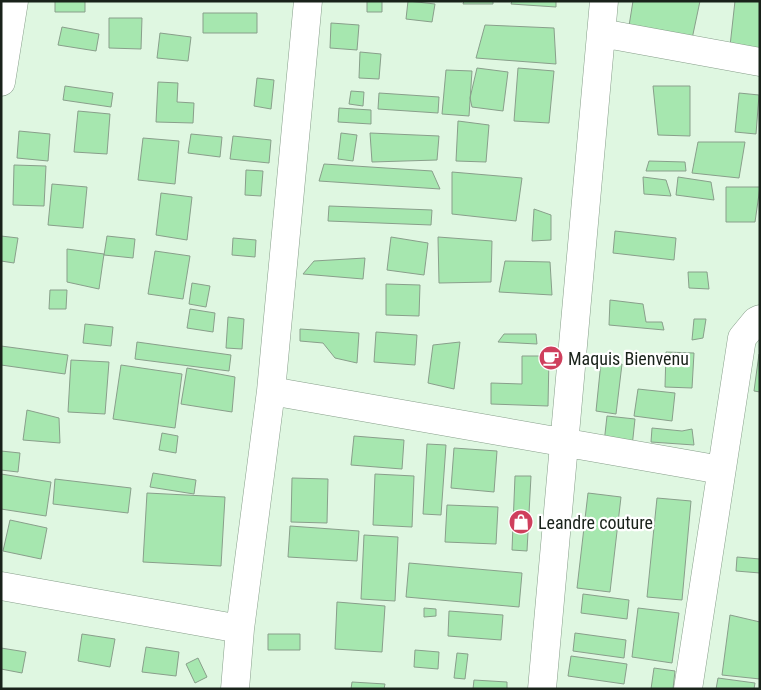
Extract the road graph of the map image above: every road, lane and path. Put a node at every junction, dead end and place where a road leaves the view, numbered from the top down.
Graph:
1 (308, 1) edge
2 (604, 1) edge
3 (9, 11) edge
4 (602, 32) junction
5 (760, 62) edge
6 (1, 82) edge
7 (760, 319) edge
8 (271, 391) junction
9 (564, 442) junction
10 (721, 470) junction
11 (1, 586) edge
12 (240, 629) junction
13 (235, 689) edge
14 (542, 689) edge
15 (688, 689) edge

1 - 8 street
2 - 4 street
3 - 6 street
4 - 5 street
4 - 9 street
7 - 10 street
8 - 9 street
8 - 12 street
9 - 10 street
9 - 14 street
10 - 15 street
11 - 12 street
12 - 13 street

